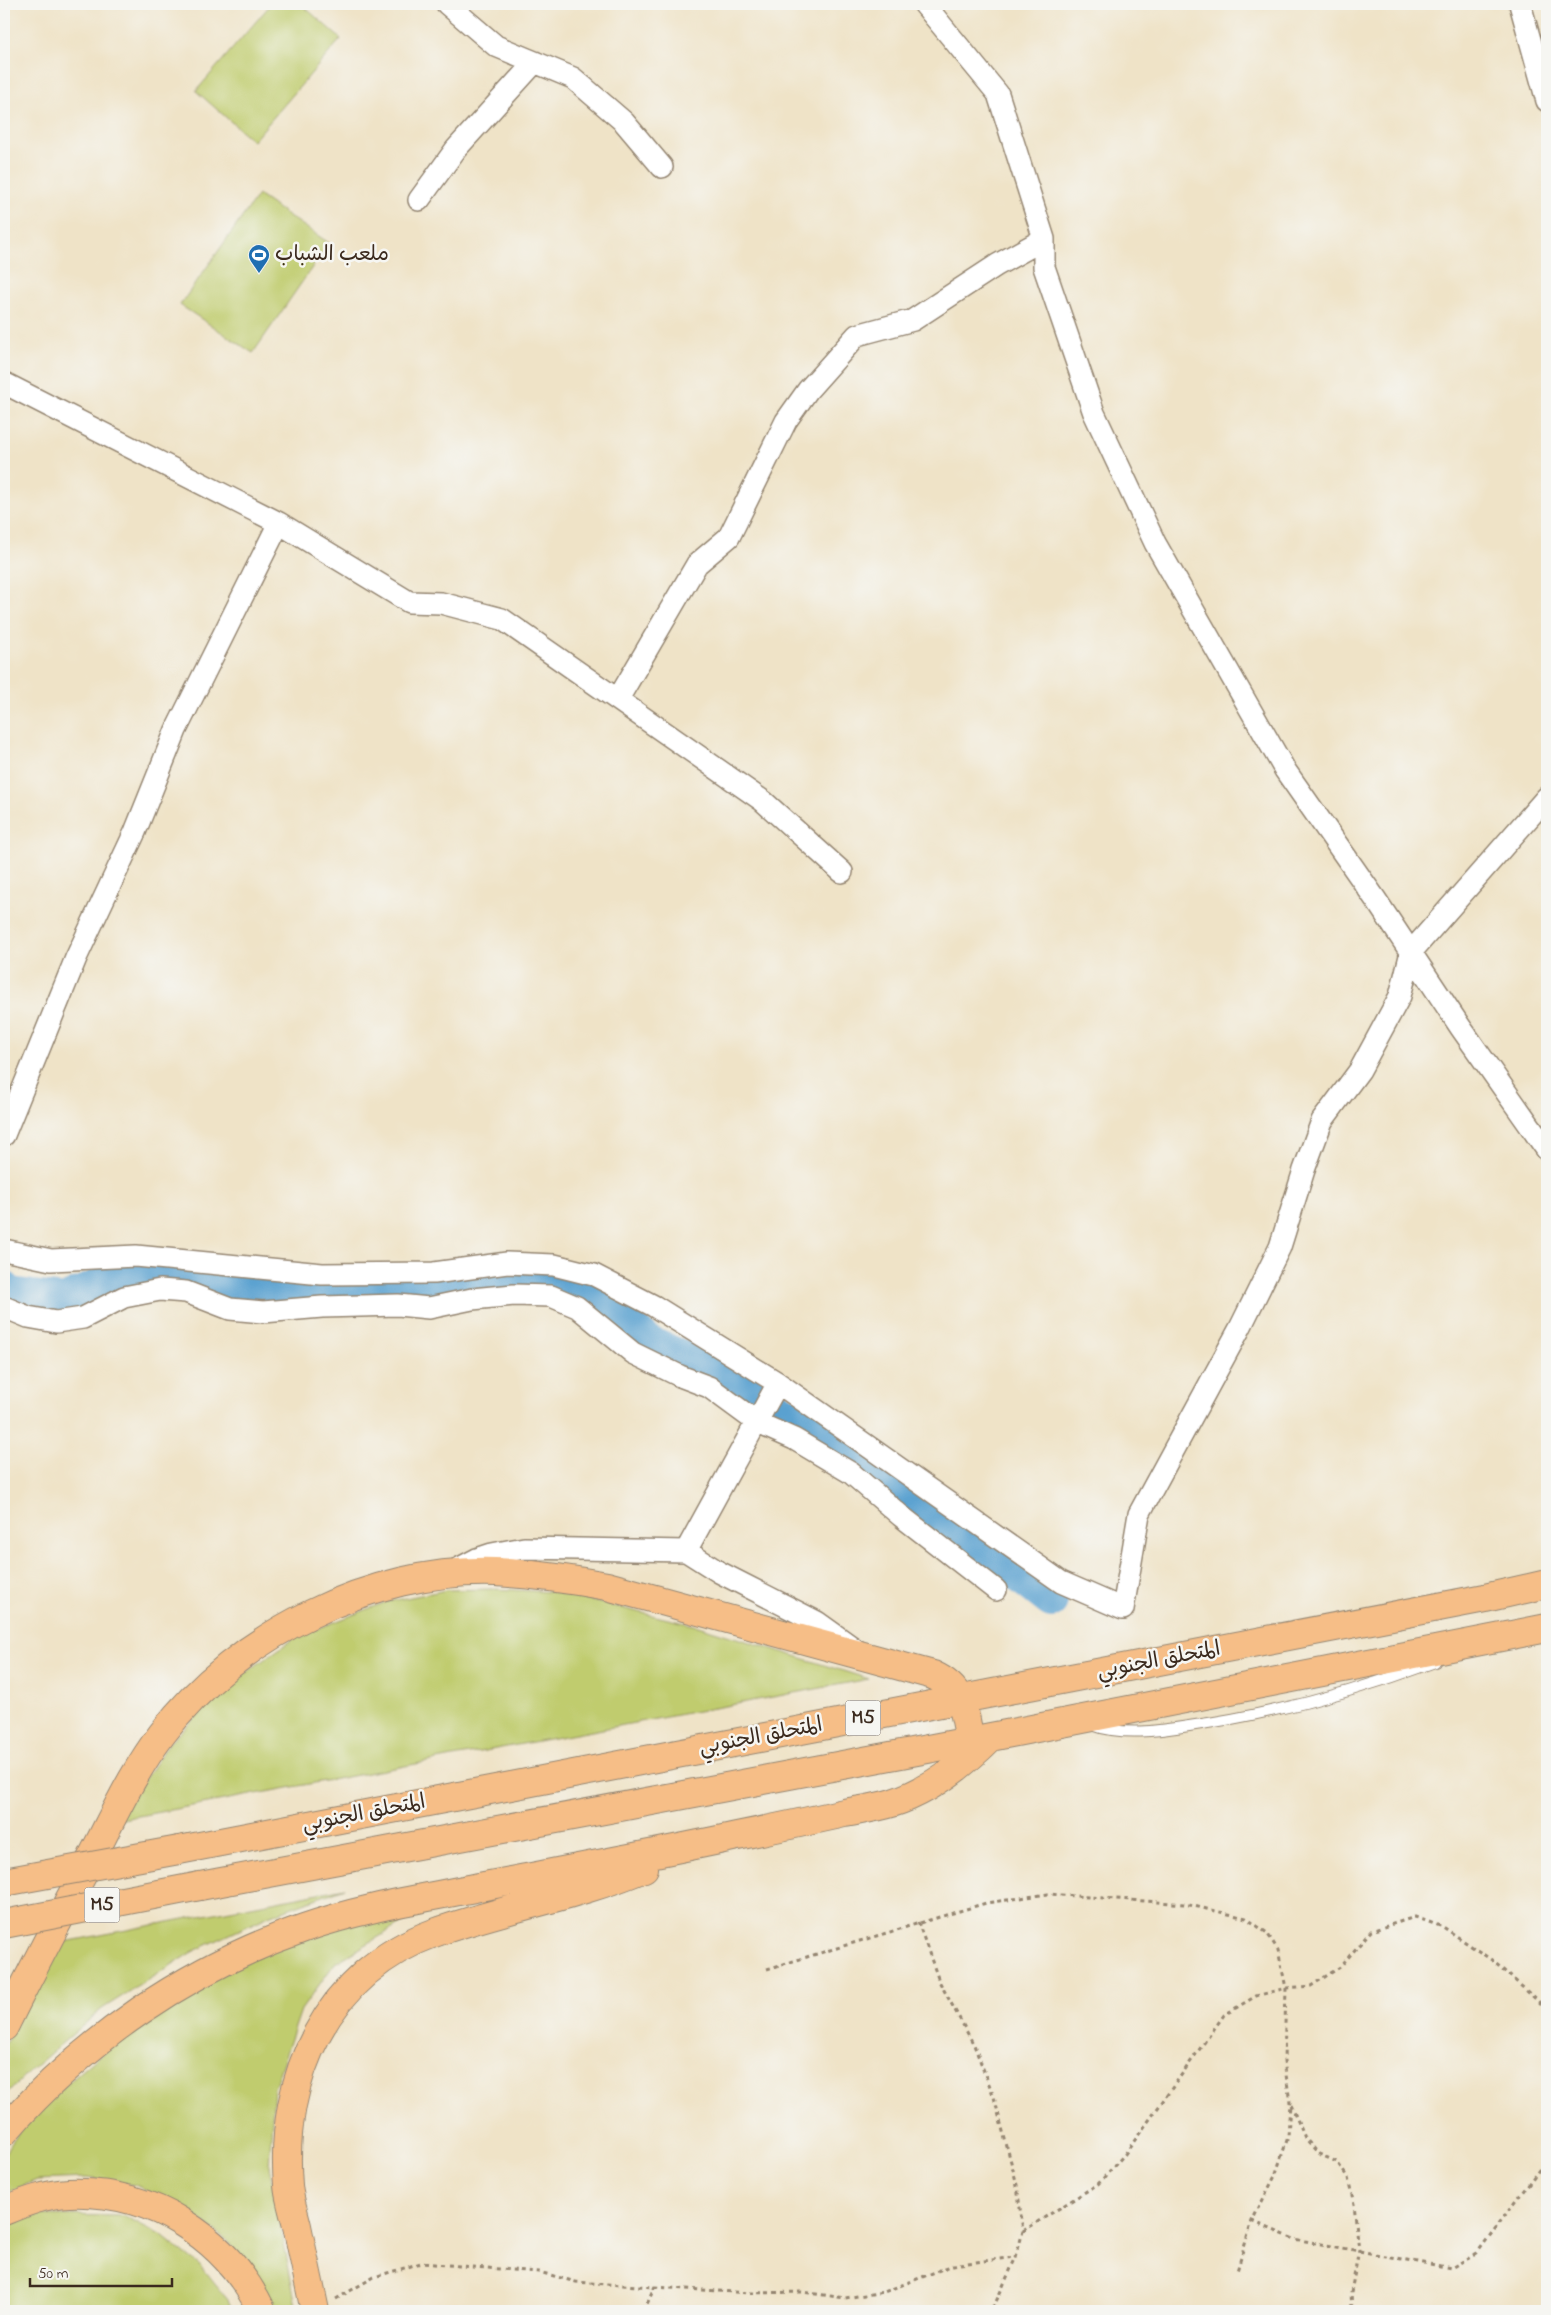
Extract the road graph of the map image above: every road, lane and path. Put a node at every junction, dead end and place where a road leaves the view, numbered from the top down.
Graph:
1 (447, 4) edge
2 (924, 4) edge
3 (1520, 4) edge
4 (535, 62) junction
5 (1546, 92) edge
6 (662, 168) dead end
7 (419, 200) dead end
8 (1044, 239) junction
9 (4, 383) edge
10 (279, 523) junction
11 (618, 699) junction
12 (1547, 796) edge
13 (842, 872) dead end
14 (1411, 952) junction
15 (4, 1135) edge
16 (1547, 1150) edge
17 (4, 1250) edge
18 (4, 1306) edge
19 (778, 1383) junction
20 (758, 1423) junction
21 (686, 1551) junction
22 (448, 1575) junction
23 (1547, 1584) edge
24 (996, 1590) dead end
25 (1547, 1628) edge
26 (864, 1658) junction
27 (961, 1699) junction
28 (980, 1739) junction
29 (691, 1846) junction
30 (4, 1882) edge
31 (918, 1922) junction
32 (4, 1924) edge
33 (767, 1969) dead end
34 (1286, 1988) junction
35 (1547, 2009) edge
36 (4, 2027) edge
37 (1290, 2102) junction
38 (4, 2132) edge
39 (1547, 2159) edge
40 (4, 2211) edge
41 (1252, 2220) junction
42 (1023, 2231) junction
43 (1359, 2250) junction
44 (1016, 2257) junction
45 (1237, 2271) dead end
46 (655, 2286) junction
47 (315, 2309) edge
48 (262, 2311) edge
49 (644, 2311) edge
50 (988, 2311) edge
51 (1352, 2311) edge

1 - 4 street
2 - 8 street
3 - 5 street
4 - 6 street
4 - 7 street
8 - 11 street
8 - 14 street
9 - 10 street
10 - 11 street
10 - 15 street
11 - 13 street
12 - 14 street
14 - 16 street
14 - 19 street
17 - 19 street
18 - 20 street
19 - 20 street
20 - 21 street
20 - 24 street
21 - 22 street
21 - 26 street
22 - 26 highway
22 - 36 highway
23 - 27 highway, المتحلق الجنوبي / M5
25 - 28 highway, المتحلق الجنوبي / M5
26 - 27 highway
27 - 28 highway
27 - 30 highway, المتحلق الجنوبي / M5, bridge
28 - 29 highway
28 - 32 highway, المتحلق الجنوبي / M5, bridge
29 - 38 highway
29 - 47 highway
31 - 33 path
31 - 34 path
31 - 42 path
34 - 35 path
34 - 37 path
34 - 42 path
37 - 41 path
37 - 43 path
39 - 43 path
40 - 48 highway
41 - 43 path
41 - 45 path
42 - 44 path
43 - 51 path
44 - 46 path
44 - 50 path
46 - 47 path
46 - 49 path

